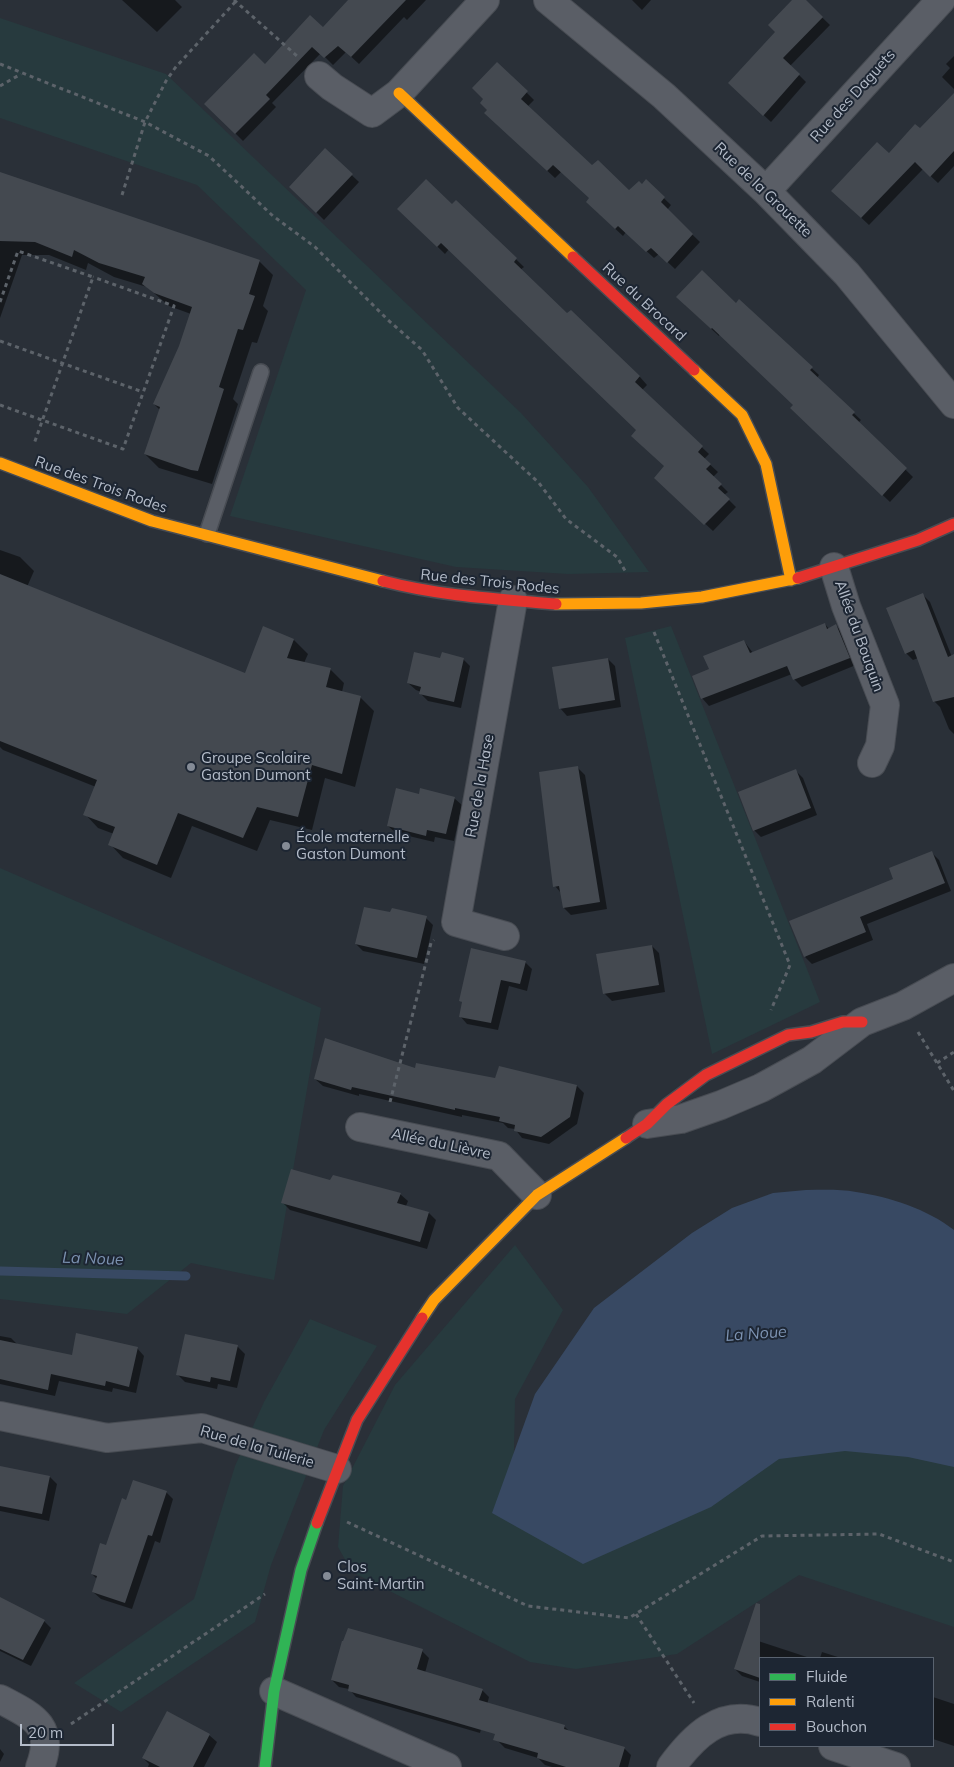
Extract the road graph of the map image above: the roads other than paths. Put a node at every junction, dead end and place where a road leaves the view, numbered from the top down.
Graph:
1 (485, 0) edge
2 (548, 0) edge
3 (941, 0) edge
4 (325, 82) road end
5 (399, 93) junction
6 (766, 191) junction
7 (261, 372) dead end
8 (954, 404) edge
9 (0, 463) edge
10 (954, 524) edge
11 (207, 534) junction
12 (834, 567) junction
13 (791, 580) junction
14 (513, 600) junction
15 (872, 762) dead end
16 (505, 936) dead end
17 (954, 978) edge
18 (862, 1022) junction
19 (647, 1124) junction
20 (371, 1130) road end
21 (537, 1195) junction
22 (0, 1416) edge
23 (336, 1469) junction
24 (274, 1691) junction
25 (0, 1699) edge
26 (759, 1722) edge
27 (836, 1747) edge
28 (40, 1767) edge
29 (265, 1767) edge
30 (448, 1767) edge
31 (671, 1767) edge
32 (896, 1767) edge

1 - 5 street
2 - 6 street, Rue de la Grouette
3 - 6 street, Rue des Daguets
4 - 5 street
5 - 13 street, Rue du Brocard
6 - 8 street, Rue de la Grouette
7 - 11 lane
9 - 11 street, Rue des Trois Rodes
10 - 12 street, Rue des Trois Rodes
11 - 14 street, Rue des Trois Rodes
12 - 13 street, Rue des Trois Rodes
12 - 15 street, Allée du Bouquin
13 - 14 street, Rue des Trois Rodes
14 - 16 street, Rue de la Hase
17 - 18 street
18 - 19 street
18 - 19 street
19 - 21 street
20 - 21 street, Allée du Lièvre
21 - 23 street
22 - 23 street, Rue de la Tuilerie
23 - 24 street
24 - 29 street
24 - 30 street
25 - 28 street
26 - 31 street
27 - 32 street

